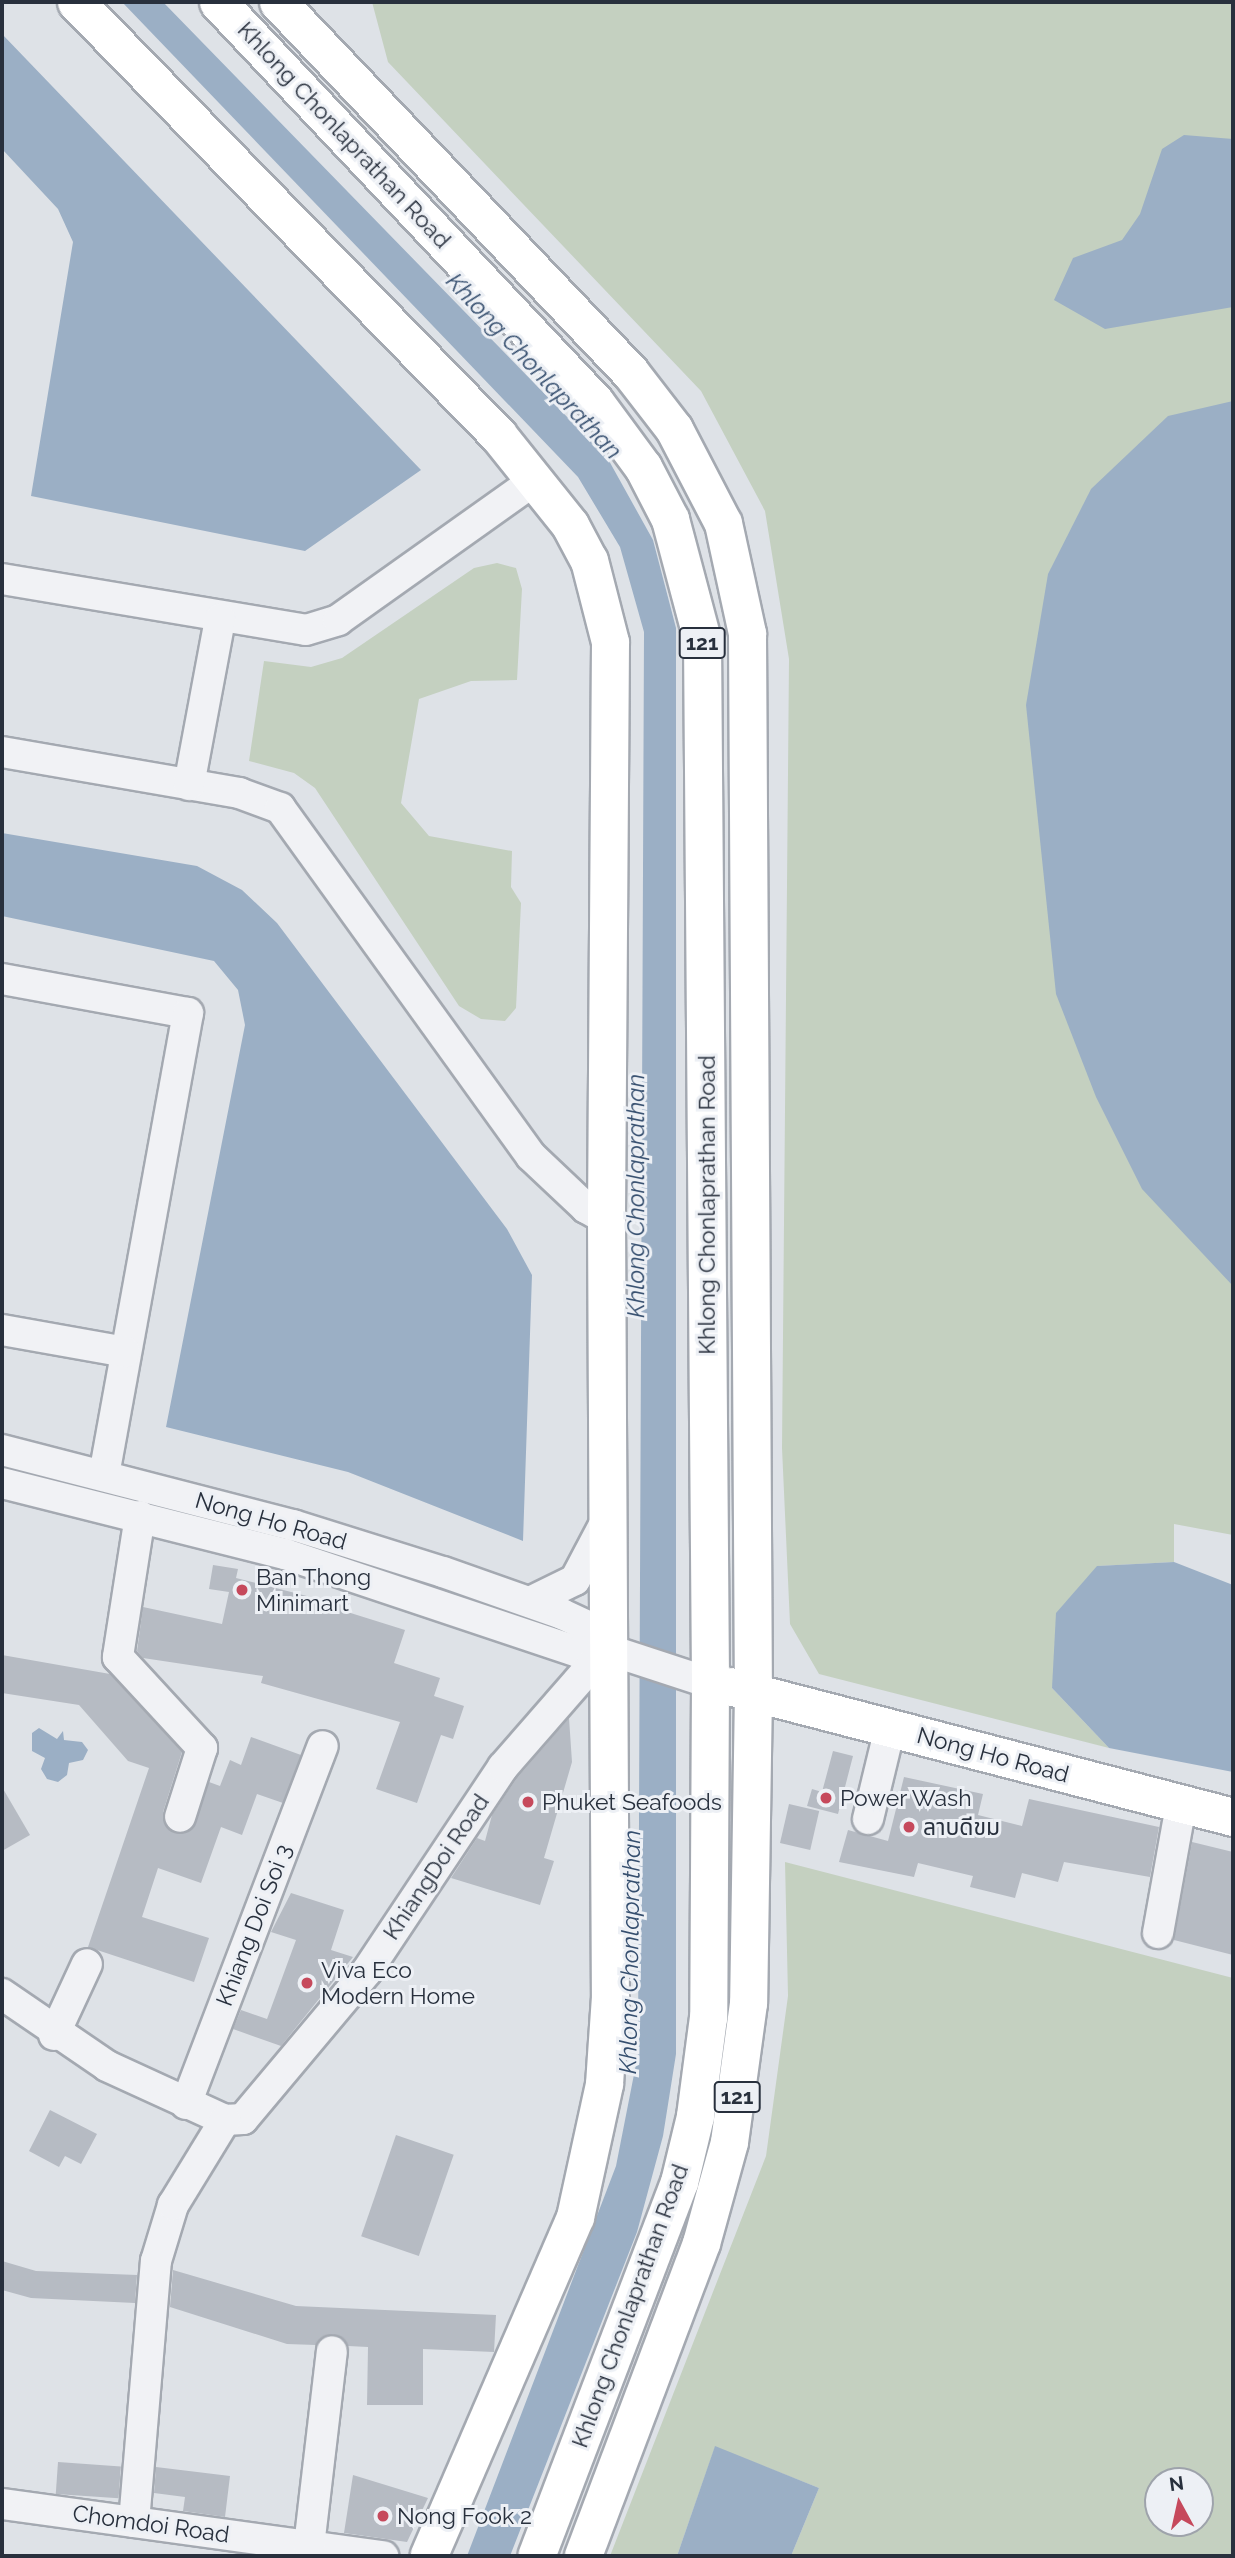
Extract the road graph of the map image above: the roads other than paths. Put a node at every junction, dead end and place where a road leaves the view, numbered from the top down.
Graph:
1 (76, 2) edge
2 (218, 2) edge
3 (278, 2) edge
4 (535, 480) junction
5 (2, 579) edge
6 (220, 619) junction
7 (2, 752) edge
8 (190, 785) junction
9 (2, 979) edge
10 (606, 1219) junction
11 (2, 1330) edge
12 (125, 1352) junction
13 (2, 1450) edge
14 (104, 1475) junction
15 (2, 1483) edge
16 (141, 1517) junction
17 (607, 1518) junction
18 (530, 1602) junction
19 (606, 1649) junction
20 (710, 1682) junction
21 (753, 1692) junction
22 (890, 1728) junction
23 (323, 1746) dead end
24 (1181, 1805) junction
25 (180, 1817) dead end
26 (1233, 1817) edge
27 (868, 1819) dead end
28 (1158, 1933) dead end
29 (87, 1964) dead end
30 (2, 1994) edge
31 (54, 2035) junction
32 (186, 2104) junction
33 (225, 2120) junction
34 (331, 2351) dead end
35 (2, 2504) edge
36 (134, 2522) junction
37 (309, 2546) junction
38 (383, 2556) edge
39 (428, 2556) edge
40 (536, 2556) edge
41 (583, 2556) edge

1 - 4 main road
2 - 20 main road, Khlong Chonlaprathan Road / 121
3 - 21 main road, Khlong Chonlaprathan Road / 121
4 - 6 street
4 - 10 main road
5 - 6 street
6 - 8 street
7 - 8 street
8 - 10 street
9 - 12 street
10 - 17 main road
11 - 12 street
12 - 14 street
13 - 14 street, Nong Ho Road
14 - 18 street, Nong Ho Road
15 - 16 street, Nong Ho Road
16 - 19 street, Nong Ho Road
16 - 25 street
17 - 18 street
17 - 19 main road
18 - 19 street, Nong Ho Road
19 - 20 street, Nong Ho Road
19 - 33 street, KhiangDoi Road
19 - 39 main road
20 - 21 main road, Nong Ho Road
20 - 40 main road, Khlong Chonlaprathan Road / 121
21 - 22 main road, Nong Ho Road
21 - 41 main road, Khlong Chonlaprathan Road / 121
22 - 24 main road, Nong Ho Road
22 - 27 street
23 - 32 street, Khiang Doi Soi 3
24 - 26 main road, Nong Ho Road
24 - 28 street
29 - 31 street
30 - 31 street
31 - 32 street
32 - 33 street
33 - 36 street
34 - 37 street
35 - 36 street, Chomdoi Road
36 - 37 street, Chomdoi Road
37 - 38 street, Chomdoi Road

